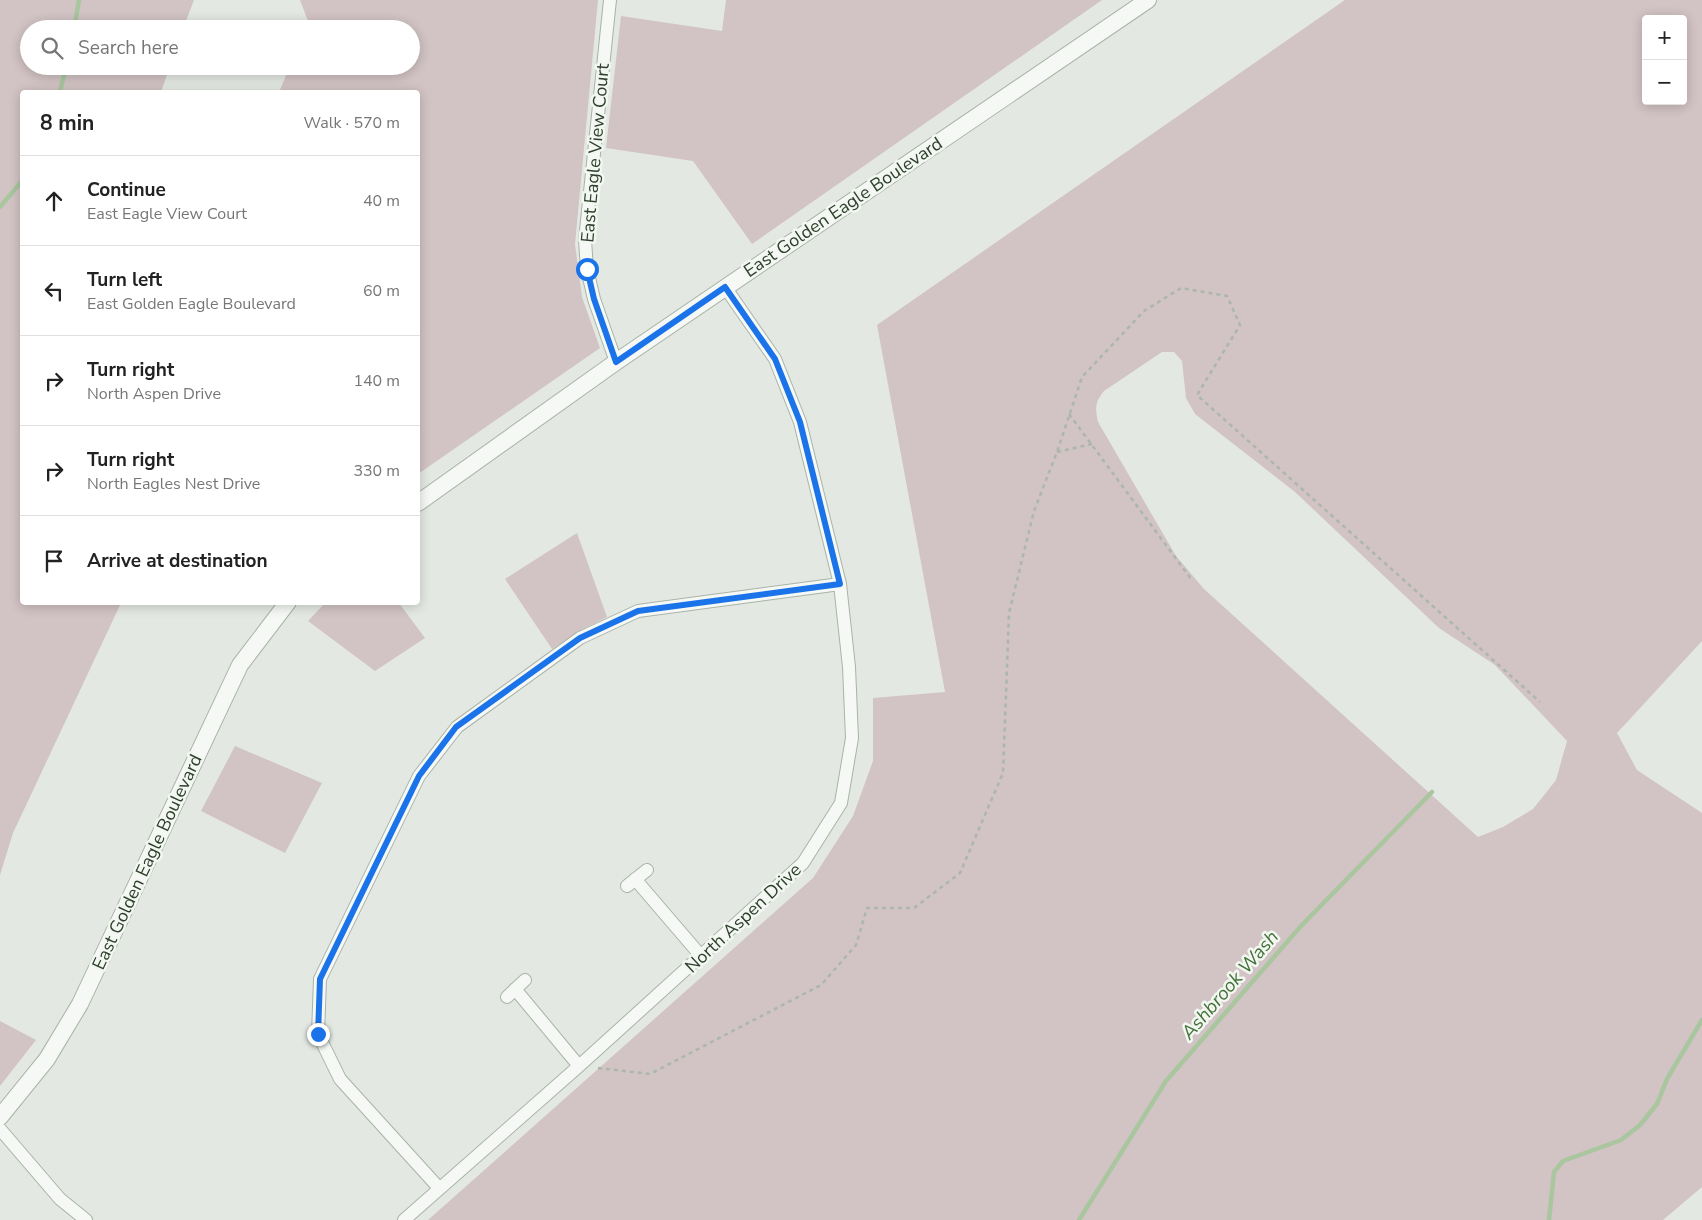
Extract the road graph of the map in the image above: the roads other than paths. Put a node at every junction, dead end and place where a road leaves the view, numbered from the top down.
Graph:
1 (610, 0) edge
2 (1148, 0) edge
3 (725, 287) junction
4 (616, 362) junction
5 (420, 502) edge
6 (840, 584) junction
7 (286, 605) edge
8 (647, 870) dead end
9 (701, 956) junction
10 (525, 980) dead end
11 (579, 1066) junction
12 (0, 1118) edge
13 (0, 1129) edge
14 (438, 1188) junction
15 (86, 1220) edge
16 (404, 1220) edge

1 - 4 street, East Eagle View Court
2 - 3 street, East Golden Eagle Boulevard
3 - 4 street, East Golden Eagle Boulevard
3 - 6 street, North Aspen Drive
4 - 5 street, East Golden Eagle Boulevard
6 - 9 street, North Aspen Drive
6 - 14 street
7 - 12 street, East Golden Eagle Boulevard
8 - 9 street
9 - 11 street, North Aspen Drive
10 - 11 street
11 - 14 street, North Aspen Drive
13 - 15 street
14 - 16 street, North Aspen Drive

